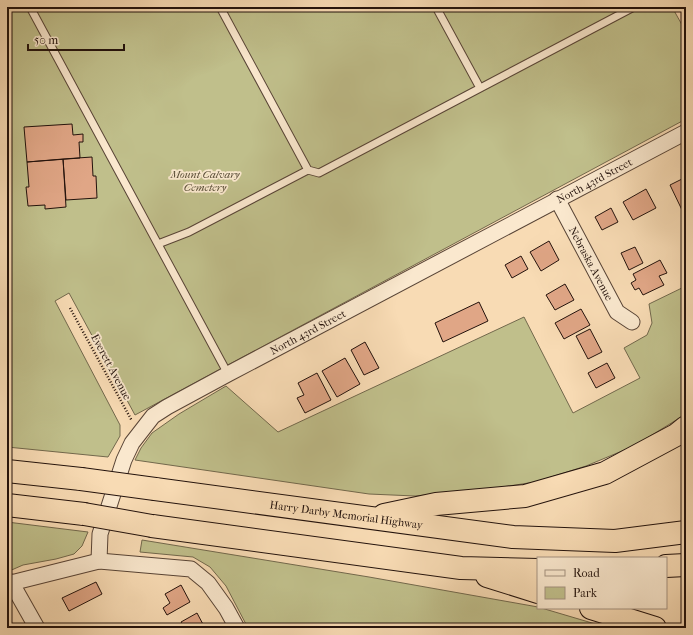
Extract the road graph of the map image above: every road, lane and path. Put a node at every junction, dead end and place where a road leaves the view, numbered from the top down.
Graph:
1 (30, 7) edge
2 (220, 7) edge
3 (436, 7) edge
4 (634, 7) edge
5 (480, 88) junction
6 (686, 132) edge
7 (308, 170) junction
8 (557, 199) junction
9 (158, 244) junction
10 (70, 308) dead end
11 (632, 322) dead end
12 (228, 374) junction
13 (686, 427) edge
14 (141, 431) junction
15 (7, 471) edge
16 (7, 505) edge
17 (366, 518) junction
18 (686, 532) edge
19 (99, 561) junction
20 (686, 565) edge
21 (667, 566) edge
22 (461, 568) junction
23 (537, 570) edge
24 (9, 583) edge
25 (537, 592) edge
26 (594, 609) edge
27 (37, 628) edge
28 (236, 628) edge
29 (655, 628) edge

1 - 9 lane
2 - 7 lane
3 - 5 lane
4 - 5 lane
5 - 7 lane
6 - 8 street, North 43rd Street
7 - 9 lane
8 - 11 street, Nebraska Avenue
8 - 12 street, North 43rd Street
9 - 12 lane
10 - 14 path, Everett Avenue
12 - 14 street, North 43rd Street
13 - 17 highway
14 - 19 street, North 43rd Street
15 - 17 highway, Harry Darby Memorial Highway, bridge
16 - 22 highway, bridge
17 - 18 highway, Harry Darby Memorial Highway
19 - 24 street
19 - 28 street
20 - 21 highway
22 - 23 highway
22 - 25 highway
24 - 27 street
26 - 29 highway

